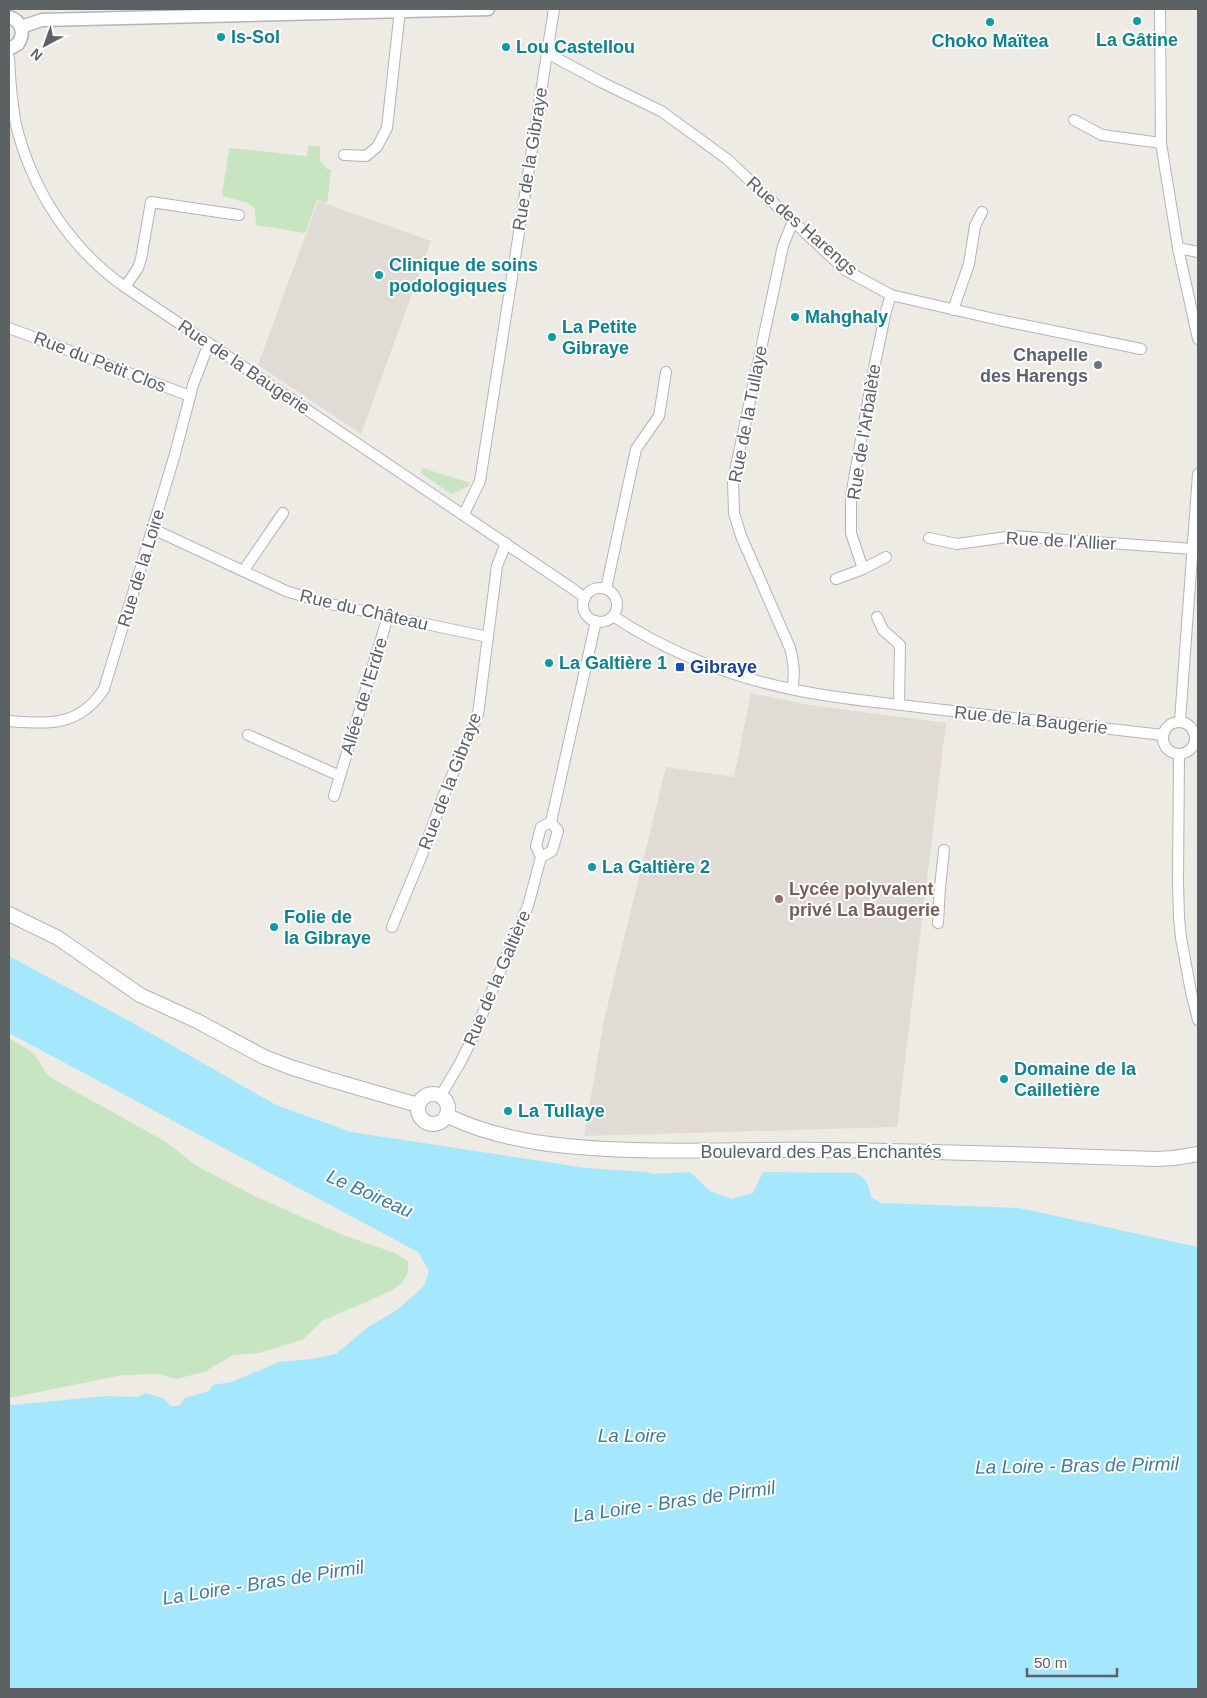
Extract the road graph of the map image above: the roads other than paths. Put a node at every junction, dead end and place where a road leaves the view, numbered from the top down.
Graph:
1 (482, 9) edge
2 (488, 9) edge
3 (554, 9) edge
4 (1160, 9) edge
5 (382, 10) edge
6 (400, 10) junction
7 (317, 11) edge
8 (254, 12) edge
9 (9, 17) edge
10 (21, 27) junction
11 (9, 49) edge
12 (548, 54) junction
13 (9, 57) edge
14 (1074, 120) dead end
15 (1161, 143) junction
16 (344, 155) dead end
17 (982, 212) dead end
18 (239, 215) dead end
19 (793, 221) junction
20 (1178, 248) junction
21 (1198, 252) edge
22 (125, 287) junction
23 (891, 295) junction
24 (953, 310) junction
25 (9, 328) edge
26 (1198, 338) edge
27 (209, 343) junction
28 (1141, 349) dead end
29 (666, 372) dead end
30 (190, 396) junction
31 (1198, 474) edge
32 (283, 513) dead end
33 (464, 514) junction
34 (153, 529) junction
35 (929, 538) dead end
36 (506, 543) junction
37 (1193, 549) junction
38 (886, 557) dead end
39 (863, 569) junction
40 (244, 570) junction
41 (836, 579) dead end
42 (606, 589) junction
43 (584, 598) junction
44 (388, 616) junction
45 (613, 616) junction
46 (877, 617) dead end
47 (596, 621) junction
48 (488, 637) junction
49 (792, 690) junction
50 (899, 704) junction
51 (9, 721) edge
52 (1180, 721) junction
53 (248, 735) dead end
54 (1163, 735) junction
55 (1197, 740) edge
56 (1179, 754) junction
57 (340, 776) junction
58 (334, 796) dead end
59 (551, 822) junction
60 (944, 850) dead end
61 (541, 857) junction
62 (9, 914) edge
63 (938, 923) dead end
64 (392, 927) dead end
65 (1198, 1020) edge
66 (441, 1095) junction
67 (418, 1104) junction
68 (448, 1116) junction
69 (1198, 1154) edge

1 - 2 street
1 - 6 street
3 - 12 street, Rue de la Gibraye
4 - 15 street
5 - 6 street
5 - 7 street
6 - 16 street
7 - 8 street
8 - 10 street
9 - 10 street
10 - 11 street
12 - 19 street, Rue des Harengs
12 - 33 street, Rue de la Gibraye
13 - 22 street, Rue de la Baugerie
14 - 15 street
15 - 20 street
17 - 24 street
18 - 22 street
19 - 23 street, Rue des Harengs
19 - 49 street, Rue de la Tullaye
20 - 21 street
20 - 26 street
22 - 27 street, Rue de la Baugerie
23 - 24 street, Rue des Harengs
23 - 39 street, Rue de l'Arbalète
24 - 28 street, Rue des Harengs
25 - 30 street, Rue du Petit Clos
27 - 30 street, Rue de la Loire
27 - 33 street, Rue de la Baugerie
29 - 42 street
30 - 34 street, Rue de la Loire
31 - 37 street
32 - 40 street
33 - 36 street, Rue de la Baugerie
34 - 40 street, Rue du Château
34 - 51 street, Rue de la Loire
35 - 37 street, Rue de l'Allier
36 - 43 street, Rue de la Baugerie
36 - 48 street, Rue de la Gibraye
37 - 52 street
38 - 39 street
39 - 41 street
40 - 44 street, Rue du Château
42 - 43 street
42 - 45 street
43 - 47 street
44 - 48 street, Rue du Château
44 - 57 street, Allée de l'Erdre
45 - 47 street
45 - 49 street, Rue de la Baugerie
46 - 50 street
47 - 59 street, Rue de la Galtière
48 - 64 street, Rue de la Gibraye
49 - 50 street, Rue de la Baugerie
50 - 54 street, Rue de la Baugerie
52 - 54 street
52 - 55 street
53 - 57 street, Allée de l'Erdre
54 - 56 street
55 - 56 street
56 - 65 street
57 - 58 street, Allée de l'Erdre
59 - 61 street, Rue de la Galtière
59 - 61 street, Rue de la Galtière
60 - 63 street
61 - 66 street, Rue de la Galtière
62 - 67 main road
66 - 67 main road
66 - 68 main road
67 - 68 main road
68 - 69 main road, Boulevard des Pas Enchantés

